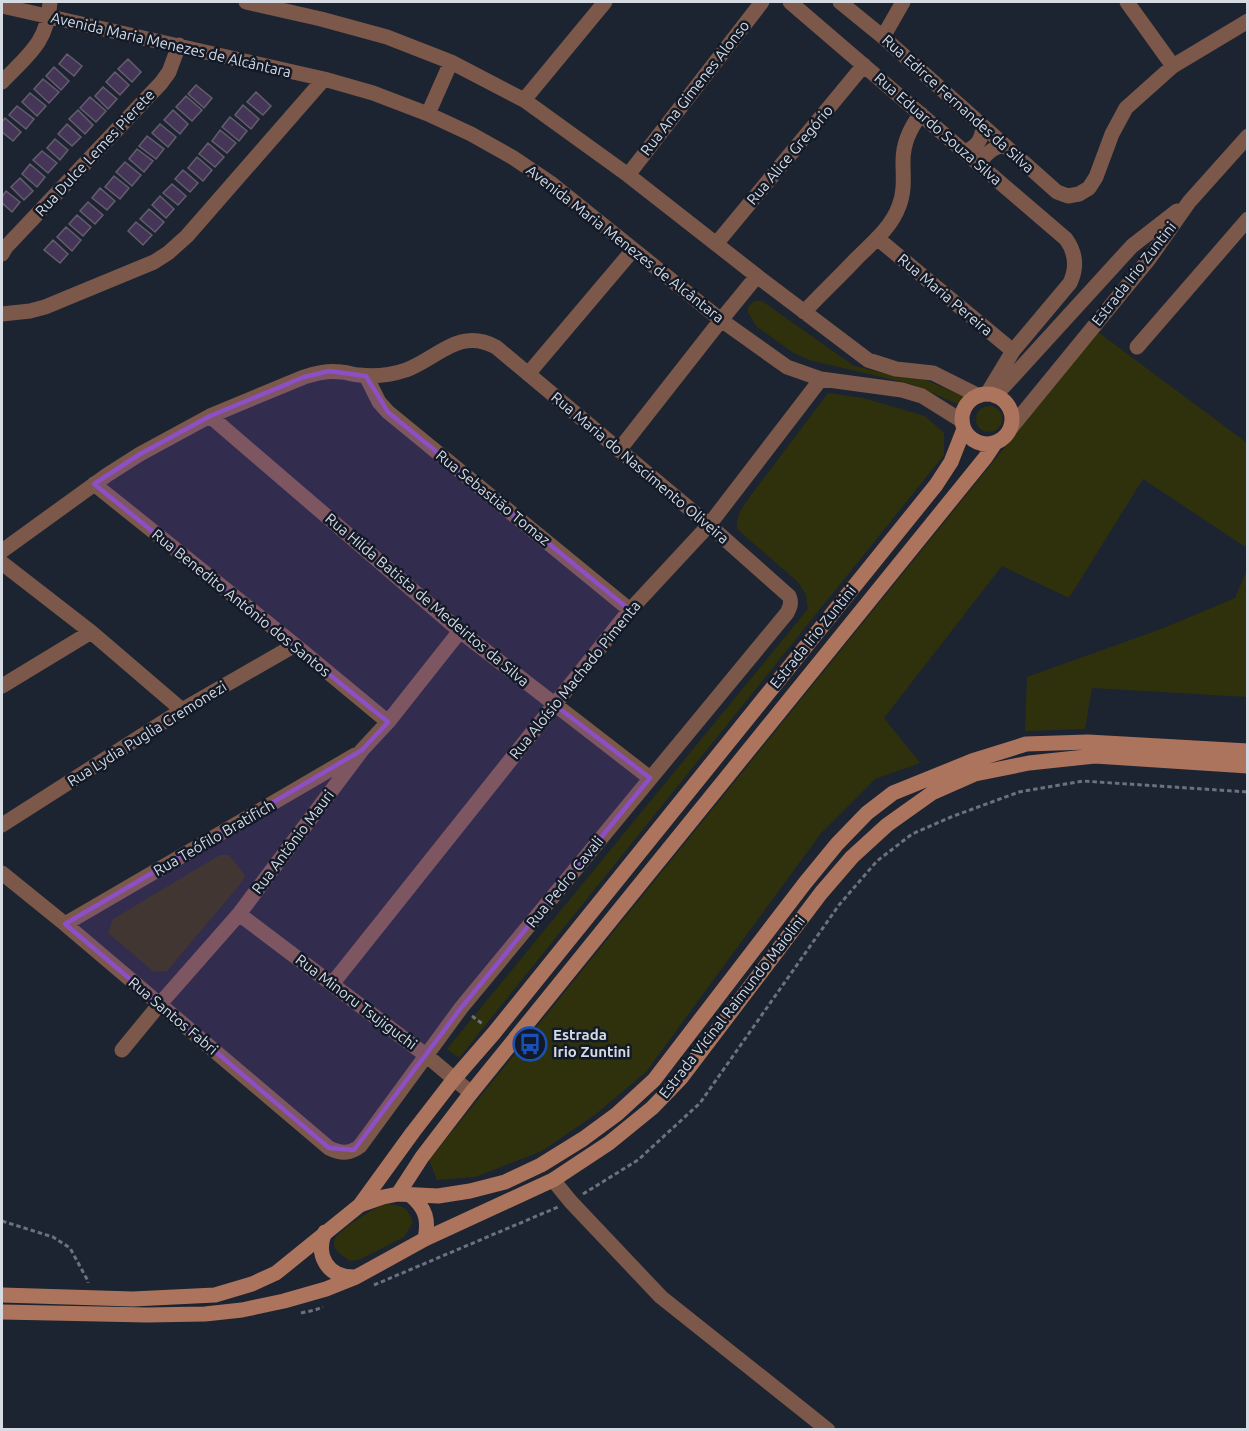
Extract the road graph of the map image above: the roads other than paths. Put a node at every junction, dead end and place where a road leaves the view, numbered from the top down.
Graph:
1 (246, 2) edge
2 (605, 2) edge
3 (762, 2) edge
4 (790, 2) edge
5 (840, 2) edge
6 (903, 2) edge
7 (1127, 2) edge
8 (2, 6) edge
9 (50, 9) edge
10 (1248, 21) edge
11 (883, 37) junction
12 (179, 45) junction
13 (451, 62) junction
14 (864, 66) junction
15 (1173, 66) junction
16 (324, 79) junction
17 (2, 82) edge
18 (524, 100) junction
19 (428, 114) junction
20 (921, 114) junction
21 (983, 126) junction
22 (1248, 136) edge
23 (1004, 145) junction
24 (964, 152) junction
25 (980, 165) junction
26 (628, 175) junction
27 (1189, 202) junction
28 (1248, 219) edge
29 (877, 238) junction
30 (716, 244) junction
31 (633, 250) junction
32 (2, 254) edge
33 (758, 276) junction
34 (804, 312) junction
35 (2, 314) edge
36 (721, 320) junction
37 (1137, 347) dead end
38 (1013, 351) junction
39 (528, 374) junction
40 (366, 376) junction
41 (820, 379) junction
42 (987, 395) junction
43 (210, 416) junction
44 (963, 425) junction
45 (1010, 429) junction
46 (995, 443) junction
47 (618, 450) junction
48 (94, 484) junction
49 (709, 525) junction
50 (2, 551) edge
51 (2, 563) edge
52 (630, 610) junction
53 (787, 613) joint
54 (92, 632) junction
55 (460, 632) junction
56 (295, 645) junction
57 (2, 686) edge
58 (555, 705) junction
59 (182, 710) junction
60 (388, 722) junction
61 (363, 750) junction
62 (1248, 751) edge
63 (1248, 766) edge
64 (650, 778) junction
65 (2, 825) edge
66 (2, 873) edge
67 (239, 914) junction
68 (65, 924) junction
69 (332, 984) junction
70 (159, 1005) junction
71 (122, 1050) dead end
72 (427, 1056) junction
73 (454, 1079) junction
74 (471, 1093) junction
75 (347, 1153) joint
76 (553, 1180) junction
77 (404, 1195) junction
78 (360, 1205) junction
79 (326, 1232) junction
80 (425, 1239) junction
81 (356, 1277) junction
82 (2, 1295) edge
83 (2, 1312) edge
84 (828, 1430) edge

1 - 13 street
2 - 18 street
3 - 26 street, Rua Ana Gimenes Alonso
4 - 14 street, Rua Eduardo Souza Silva
5 - 11 street, Rua Edirce Fernandes da Silva
6 - 11 street
7 - 15 street
8 - 9 street, Avenida Maria Menezes de Alcântara
9 - 12 street, Avenida Maria Menezes de Alcântara
9 - 17 street
10 - 15 street
11 - 21 street, Rua Edirce Fernandes da Silva
12 - 16 street, Avenida Maria Menezes de Alcântara
12 - 32 street, Rua Dulce Lemes Pierete
13 - 18 street
13 - 19 street
14 - 20 street, Rua Eduardo Souza Silva
14 - 30 street, Rua Alice Gregório
15 - 23 street, Rua Edirce Fernandes da Silva
16 - 19 street, Avenida Maria Menezes de Alcântara
16 - 35 street
18 - 26 street
19 - 31 street, Avenida Maria Menezes de Alcântara
20 - 24 street, Rua Eduardo Souza Silva
20 - 29 street
21 - 23 street, Rua Edirce Fernandes da Silva
21 - 24 street
22 - 27 street, Estrada Irio Zuntini
23 - 25 street
24 - 25 street, Rua Eduardo Souza Silva
25 - 38 street, Rua Eduardo Souza Silva
26 - 30 street
27 - 42 street, Estrada Irio Zuntini
27 - 45 street, Estrada Irio Zuntini
28 - 37 street
29 - 34 street
29 - 38 street, Rua Maria Pereira
30 - 33 street
31 - 36 street, Avenida Maria Menezes de Alcântara
31 - 39 street
33 - 34 street
33 - 36 street
34 - 42 street
36 - 41 street, Avenida Maria Menezes de Alcântara
36 - 47 street
38 - 42 street
39 - 40 street, Rua Maria do Nascimento Oliveira
39 - 47 street, Rua Maria do Nascimento Oliveira
40 - 43 street
40 - 52 street, Rua Sebastião Tomaz
41 - 44 street, Avenida Maria Menezes de Alcântara
41 - 49 street, Rua Aloísio Machado Pimenta
42 - 44 main road
42 - 45 main road
43 - 48 street
43 - 55 street, Rua Hilda Batista de Medeirtos da Silva
44 - 46 main road
44 - 73 main road, Estrada Irio Zuntini
45 - 46 main road
46 - 74 main road, Estrada Irio Zuntini
47 - 49 street, Rua Maria do Nascimento Oliveira
48 - 50 street
48 - 56 street, Rua Benedito Antônio dos Santos
49 - 52 street, Rua Aloísio Machado Pimenta
49 - 53 street, Rua Maria do Nascimento Oliveira
51 - 54 street
52 - 58 street, Rua Aloísio Machado Pimenta
53 - 64 street, Rua Pedro Cavali
54 - 57 street
54 - 59 street
55 - 58 street, Rua Hilda Batista de Medeirtos da Silva
55 - 60 street, Rua Antônio Mauri
56 - 59 street, Rua Lydia Puglia Cremonezi
56 - 60 street, Rua Benedito Antônio dos Santos
58 - 64 street, Rua Hilda Batista de Medeirtos da Silva
58 - 69 street, Rua Aloísio Machado Pimenta
59 - 65 street, Rua Lydia Puglia Cremonezi
60 - 61 street, Rua Antônio Mauri
61 - 67 street, Rua Antônio Mauri
61 - 68 street, Rua Teófilo Bratifich
62 - 77 main road, Estrada Vicinal Raimundo Maiolini
63 - 76 main road, Estrada Vicinal Raimundo Maiolini
64 - 72 street, Rua Pedro Cavali
66 - 68 street, Rua Santos Fabri
67 - 69 street, Rua Minoru Tsujiguchi
67 - 70 street, Rua Antônio Mauri
68 - 70 street, Rua Santos Fabri
69 - 72 street, Rua Minoru Tsujiguchi
70 - 71 street, Rua Antônio Mauri
70 - 75 street, Rua Santos Fabri
72 - 73 street, Rua Minoru Tsujiguchi
72 - 75 street, Rua Pedro Cavali
73 - 74 street, Rua Minoru Tsujiguchi
73 - 78 main road, Estrada Irio Zuntini
74 - 77 main road, Estrada Irio Zuntini
76 - 80 main road, Estrada Vicinal Raimundo Maiolini
76 - 84 street
77 - 78 main road, Estrada Vicinal Raimundo Maiolini
77 - 80 main road
78 - 79 main road
79 - 81 main road
79 - 82 main road
80 - 81 main road, Estrada Vicinal Raimundo Maiolini
81 - 83 main road, Estrada Vicinal Raimundo Maiolini

